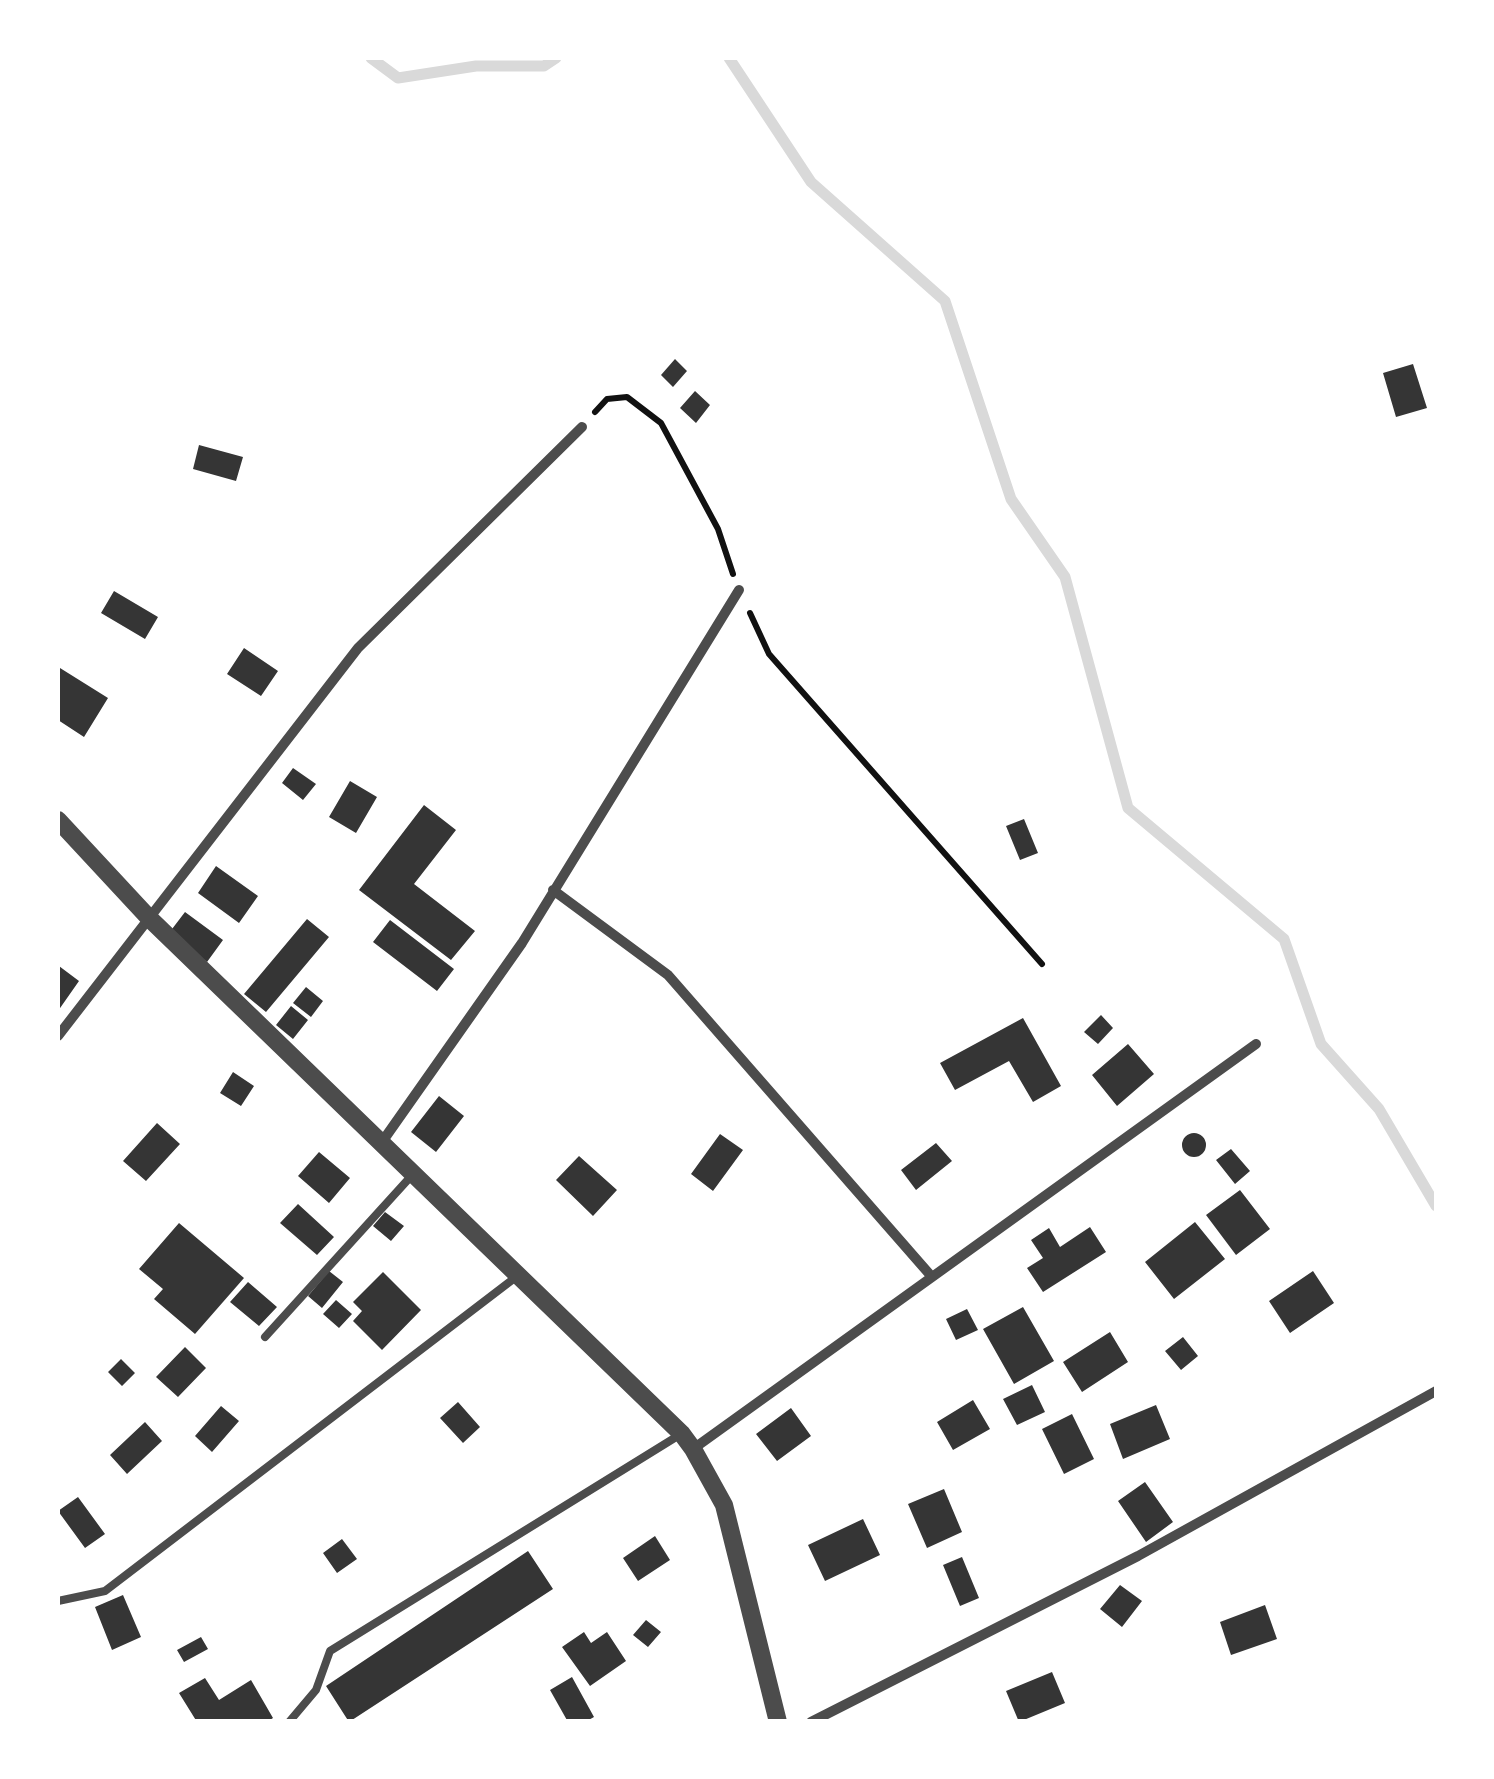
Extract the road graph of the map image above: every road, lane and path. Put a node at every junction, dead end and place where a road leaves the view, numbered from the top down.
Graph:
1 (582, 427) joint
2 (739, 590) junction
3 (58, 820) edge
4 (553, 890) junction
5 (149, 918) junction
6 (1042, 964) dead end
7 (58, 1036) edge
8 (1256, 1044) dead end
9 (382, 1142) junction
10 (414, 1173) junction
11 (519, 1275) junction
12 (932, 1277) junction
13 (265, 1337) dead end
14 (1436, 1392) edge
15 (688, 1442) junction
16 (58, 1601) edge
17 (289, 1722) edge
18 (778, 1722) edge
19 (811, 1722) edge

1 - 2 path
1 - 5 street
2 - 4 street
2 - 6 path
3 - 5 street
4 - 9 street
4 - 12 street
5 - 7 street
5 - 9 street
8 - 12 street
9 - 10 street
10 - 11 street
10 - 13 lane
11 - 15 street
11 - 16 lane
12 - 15 street
14 - 19 street
15 - 17 lane
15 - 18 street

